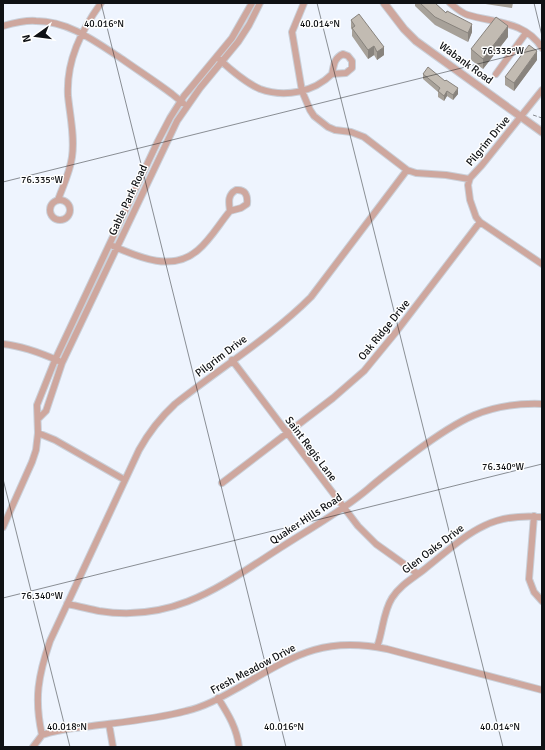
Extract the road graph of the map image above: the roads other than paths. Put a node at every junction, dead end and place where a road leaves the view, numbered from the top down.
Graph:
1 (101, 3) edge
2 (252, 3) edge
3 (260, 3) edge
4 (304, 3) edge
5 (384, 3) edge
6 (450, 3) edge
7 (3, 26) edge
8 (526, 33) junction
9 (83, 34) junction
10 (542, 48) edge
11 (216, 57) junction
12 (222, 62) junction
13 (332, 74) dead end
14 (496, 74) dead end
15 (542, 90) edge
16 (302, 91) junction
17 (180, 102) junction
18 (187, 106) junction
19 (522, 116) junction
20 (542, 132) edge
21 (407, 170) junction
22 (469, 180) junction
23 (58, 200) dead end
24 (230, 212) dead end
25 (480, 222) junction
26 (110, 244) junction
27 (117, 248) junction
28 (542, 264) edge
29 (3, 344) edge
30 (55, 360) junction
31 (232, 360) junction
32 (62, 363) junction
33 (542, 404) edge
34 (38, 419) junction
35 (38, 433) junction
36 (287, 434) junction
37 (125, 480) junction
38 (222, 483) dead end
39 (343, 508) junction
40 (534, 516) junction
41 (542, 516) edge
42 (3, 527) edge
43 (418, 574) junction
44 (542, 601) edge
45 (67, 604) junction
46 (377, 647) junction
47 (542, 690) edge
48 (218, 698) junction
49 (109, 724) junction
50 (42, 735) junction
51 (33, 747) edge
52 (113, 747) edge
53 (239, 747) edge

1 - 9 street
2 - 11 street, Gable Park Road
3 - 12 street, Gable Park Road
4 - 16 street
5 - 19 street, Wabank Road
6 - 8 street
7 - 9 street
8 - 10 street
8 - 14 street
9 - 17 street
9 - 23 street
11 - 12 street
11 - 17 street, Gable Park Road
12 - 16 street
12 - 18 street, Gable Park Road
13 - 16 street
15 - 19 street, Pilgrim Drive
16 - 21 street
17 - 18 street
17 - 26 street, Gable Park Road
18 - 27 street, Gable Park Road
19 - 20 street, Wabank Road
19 - 22 street, Pilgrim Drive
21 - 22 street, Pilgrim Drive
21 - 31 street, Pilgrim Drive
22 - 25 street
24 - 27 street
25 - 28 street
25 - 36 street, Oak Ridge Drive
26 - 27 street
26 - 30 street, Gable Park Road
27 - 32 street, Gable Park Road
29 - 30 street
30 - 32 street
30 - 34 street, Gable Park Road
31 - 36 street, Saint Regis Lane
31 - 37 street, Pilgrim Drive
32 - 34 street, Gable Park Road
33 - 39 street, Quaker Hills Road
34 - 35 street, Gable Park Road
35 - 37 street
35 - 42 street, Gable Park Road
36 - 38 street, Oak Ridge Drive
36 - 39 street, Saint Regis Lane
37 - 45 street, Pilgrim Drive
39 - 43 street, Saint Regis Lane
39 - 45 street, Quaker Hills Road
40 - 41 street, Glen Oaks Drive
40 - 43 street, Glen Oaks Drive
40 - 44 street
43 - 46 street, Glen Oaks Drive
45 - 50 street, Pilgrim Drive
46 - 47 street, Fresh Meadow Drive
46 - 48 street, Fresh Meadow Drive
48 - 49 street, Fresh Meadow Drive
48 - 53 street
49 - 50 street, Fresh Meadow Drive
49 - 52 street
50 - 51 street

